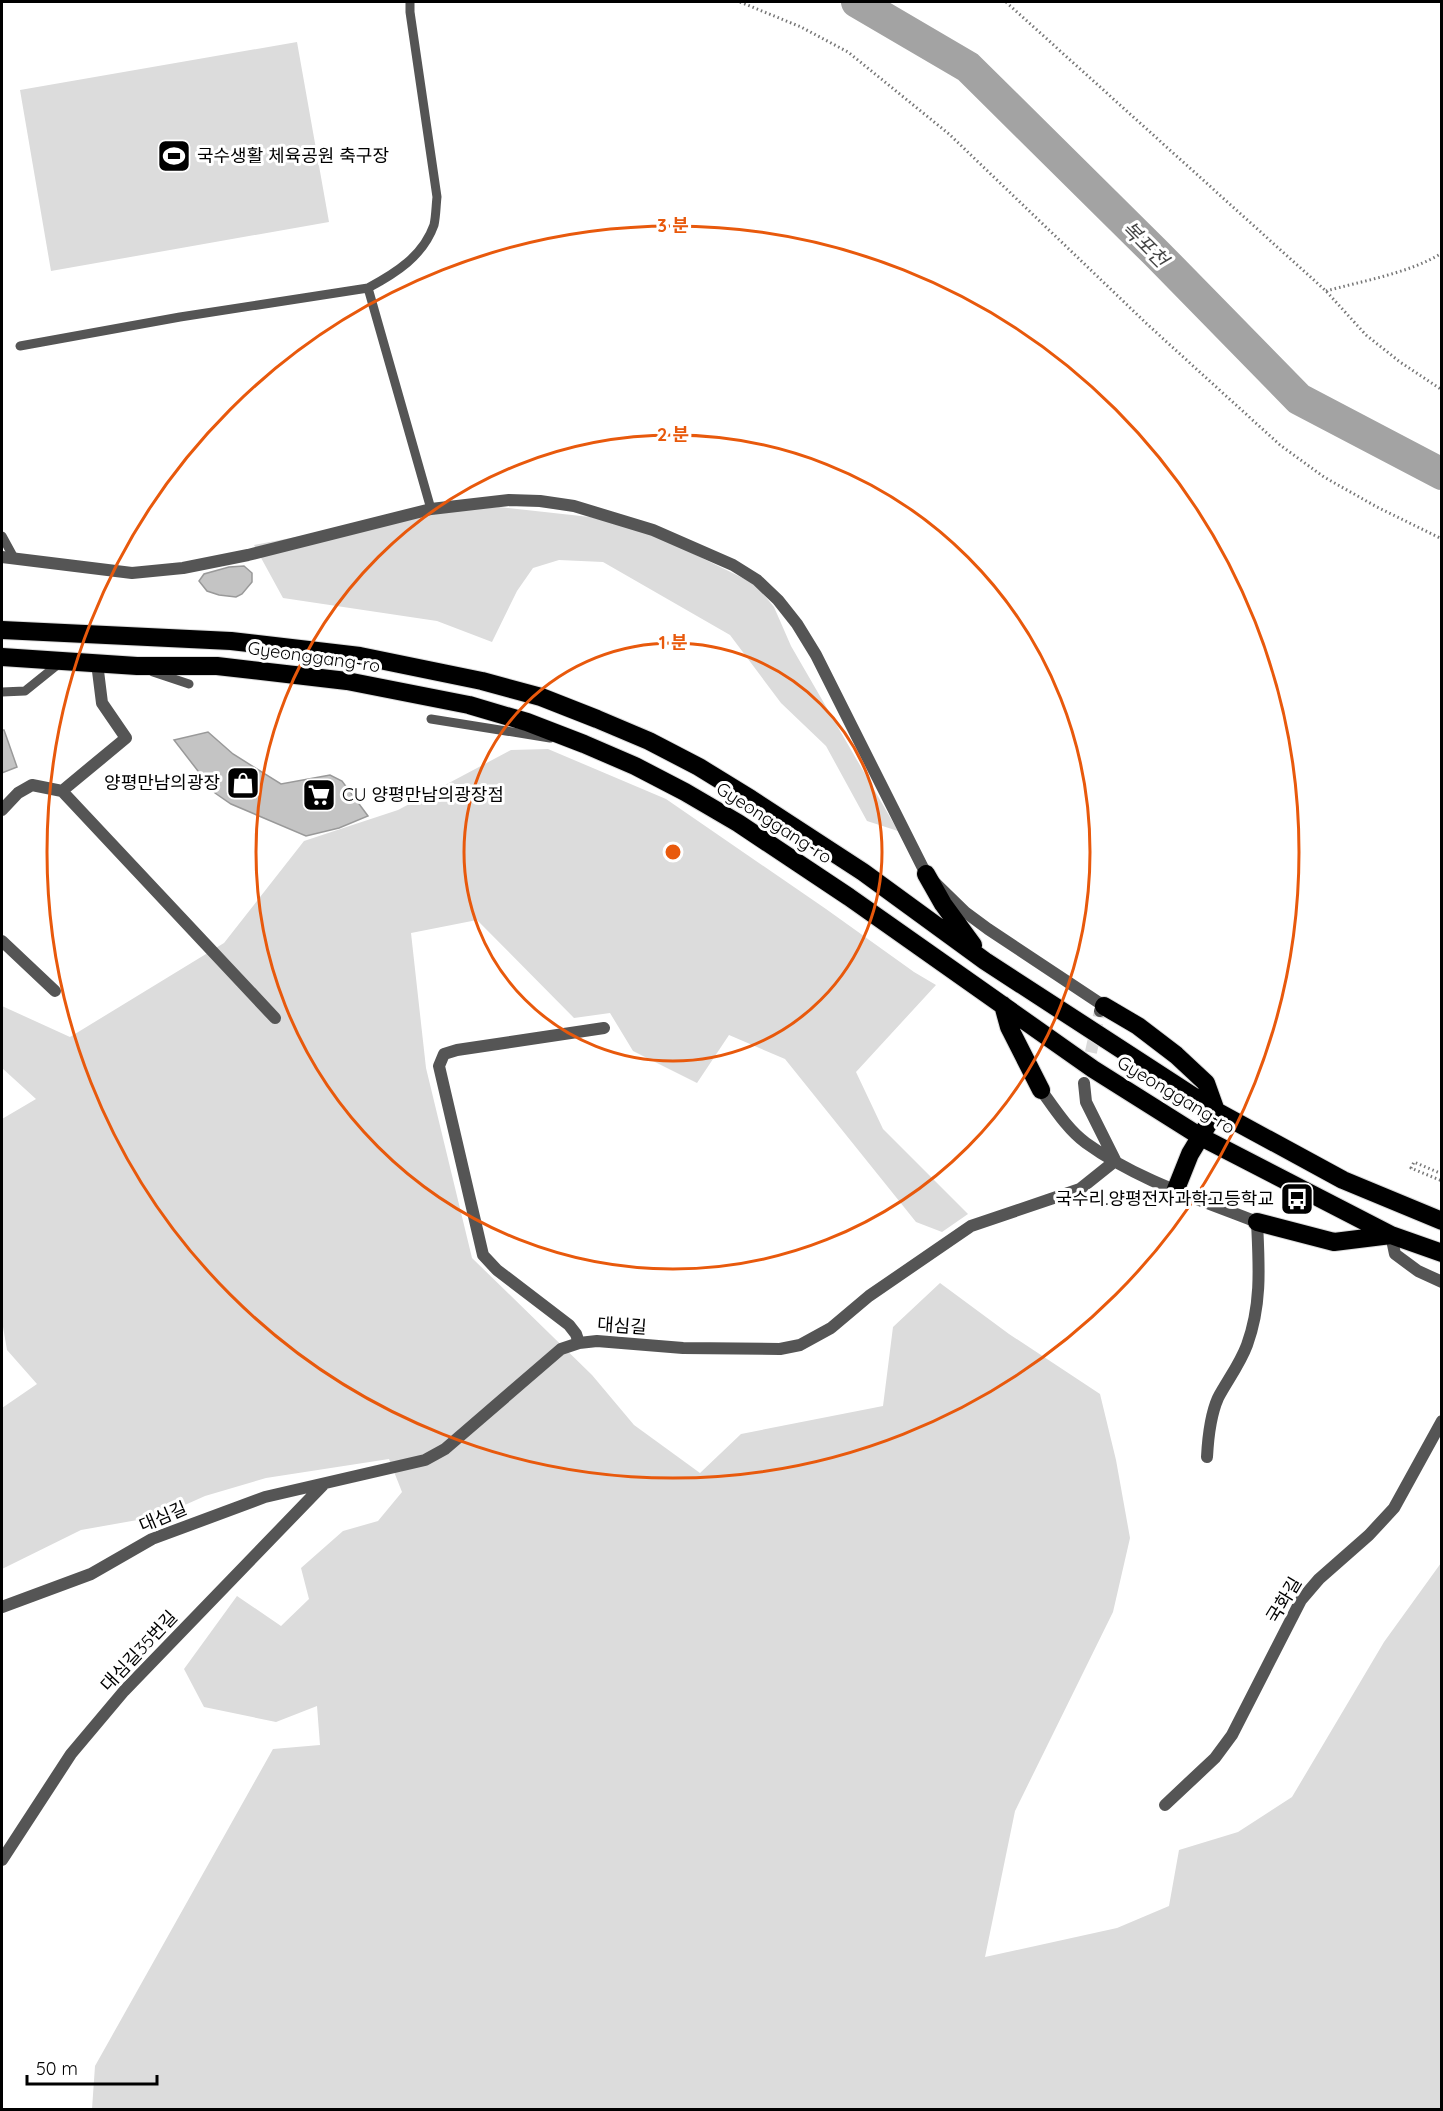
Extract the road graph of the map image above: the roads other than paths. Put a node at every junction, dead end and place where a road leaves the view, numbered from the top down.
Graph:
1 (410, 2) edge
2 (369, 288) junction
3 (20, 346) dead end
4 (431, 508) junction
5 (2, 536) edge
6 (8, 557) edge
7 (2, 630) edge
8 (2, 657) edge
9 (63, 660) junction
10 (97, 663) junction
11 (137, 666) junction
12 (189, 684) dead end
13 (2, 692) edge
14 (431, 719) dead end
15 (584, 744) junction
16 (62, 791) junction
17 (2, 810) edge
18 (926, 874) junction
19 (2, 941) edge
20 (985, 961) junction
21 (55, 990) dead end
22 (1003, 1005) junction
23 (1102, 1008) joint
24 (275, 1018) dead end
25 (604, 1028) dead end
26 (1084, 1083) tunnel mouth
27 (1041, 1090) joint
28 (1215, 1111) junction
29 (1201, 1137) junction
30 (1115, 1161) junction
31 (1176, 1189) junction
32 (1442, 1221) edge
33 (1257, 1222) junction
34 (1391, 1235) junction
35 (1442, 1253) edge
36 (1442, 1282) edge
37 (579, 1343) junction
38 (1442, 1421) edge
39 (1207, 1457) dead end
40 (324, 1485) junction
41 (2, 1607) edge
42 (1165, 1804) dead end
43 (2, 1860) edge

1 - 2 lane
2 - 3 lane
2 - 4 lane
4 - 6 street
4 - 18 street
5 - 6 lane
7 - 20 highway, Gyeonggang-ro
8 - 9 highway, Gyeonggang-ro
9 - 10 highway, Gyeonggang-ro
9 - 13 lane
10 - 11 highway, Gyeonggang-ro
10 - 16 street
11 - 12 lane
11 - 15 highway, Gyeonggang-ro
14 - 15 lane
15 - 22 highway, Gyeonggang-ro
16 - 17 street
16 - 24 street
18 - 20 highway
18 - 23 street
19 - 21 street
20 - 28 highway, Gyeonggang-ro
22 - 27 highway
22 - 29 highway, Gyeonggang-ro
23 - 28 highway
25 - 37 street
26 - 30 street
27 - 30 street
28 - 29 highway
28 - 32 highway, Gyeonggang-ro
29 - 31 highway
29 - 34 highway, Gyeonggang-ro
30 - 31 street
30 - 37 street, 대심길
31 - 33 street
33 - 34 highway
33 - 39 street
34 - 35 highway, Gyeonggang-ro
34 - 36 street
37 - 40 street, 대심길
38 - 42 street, 국화길
40 - 41 street, 대심길
40 - 43 street, 대심길35번길

